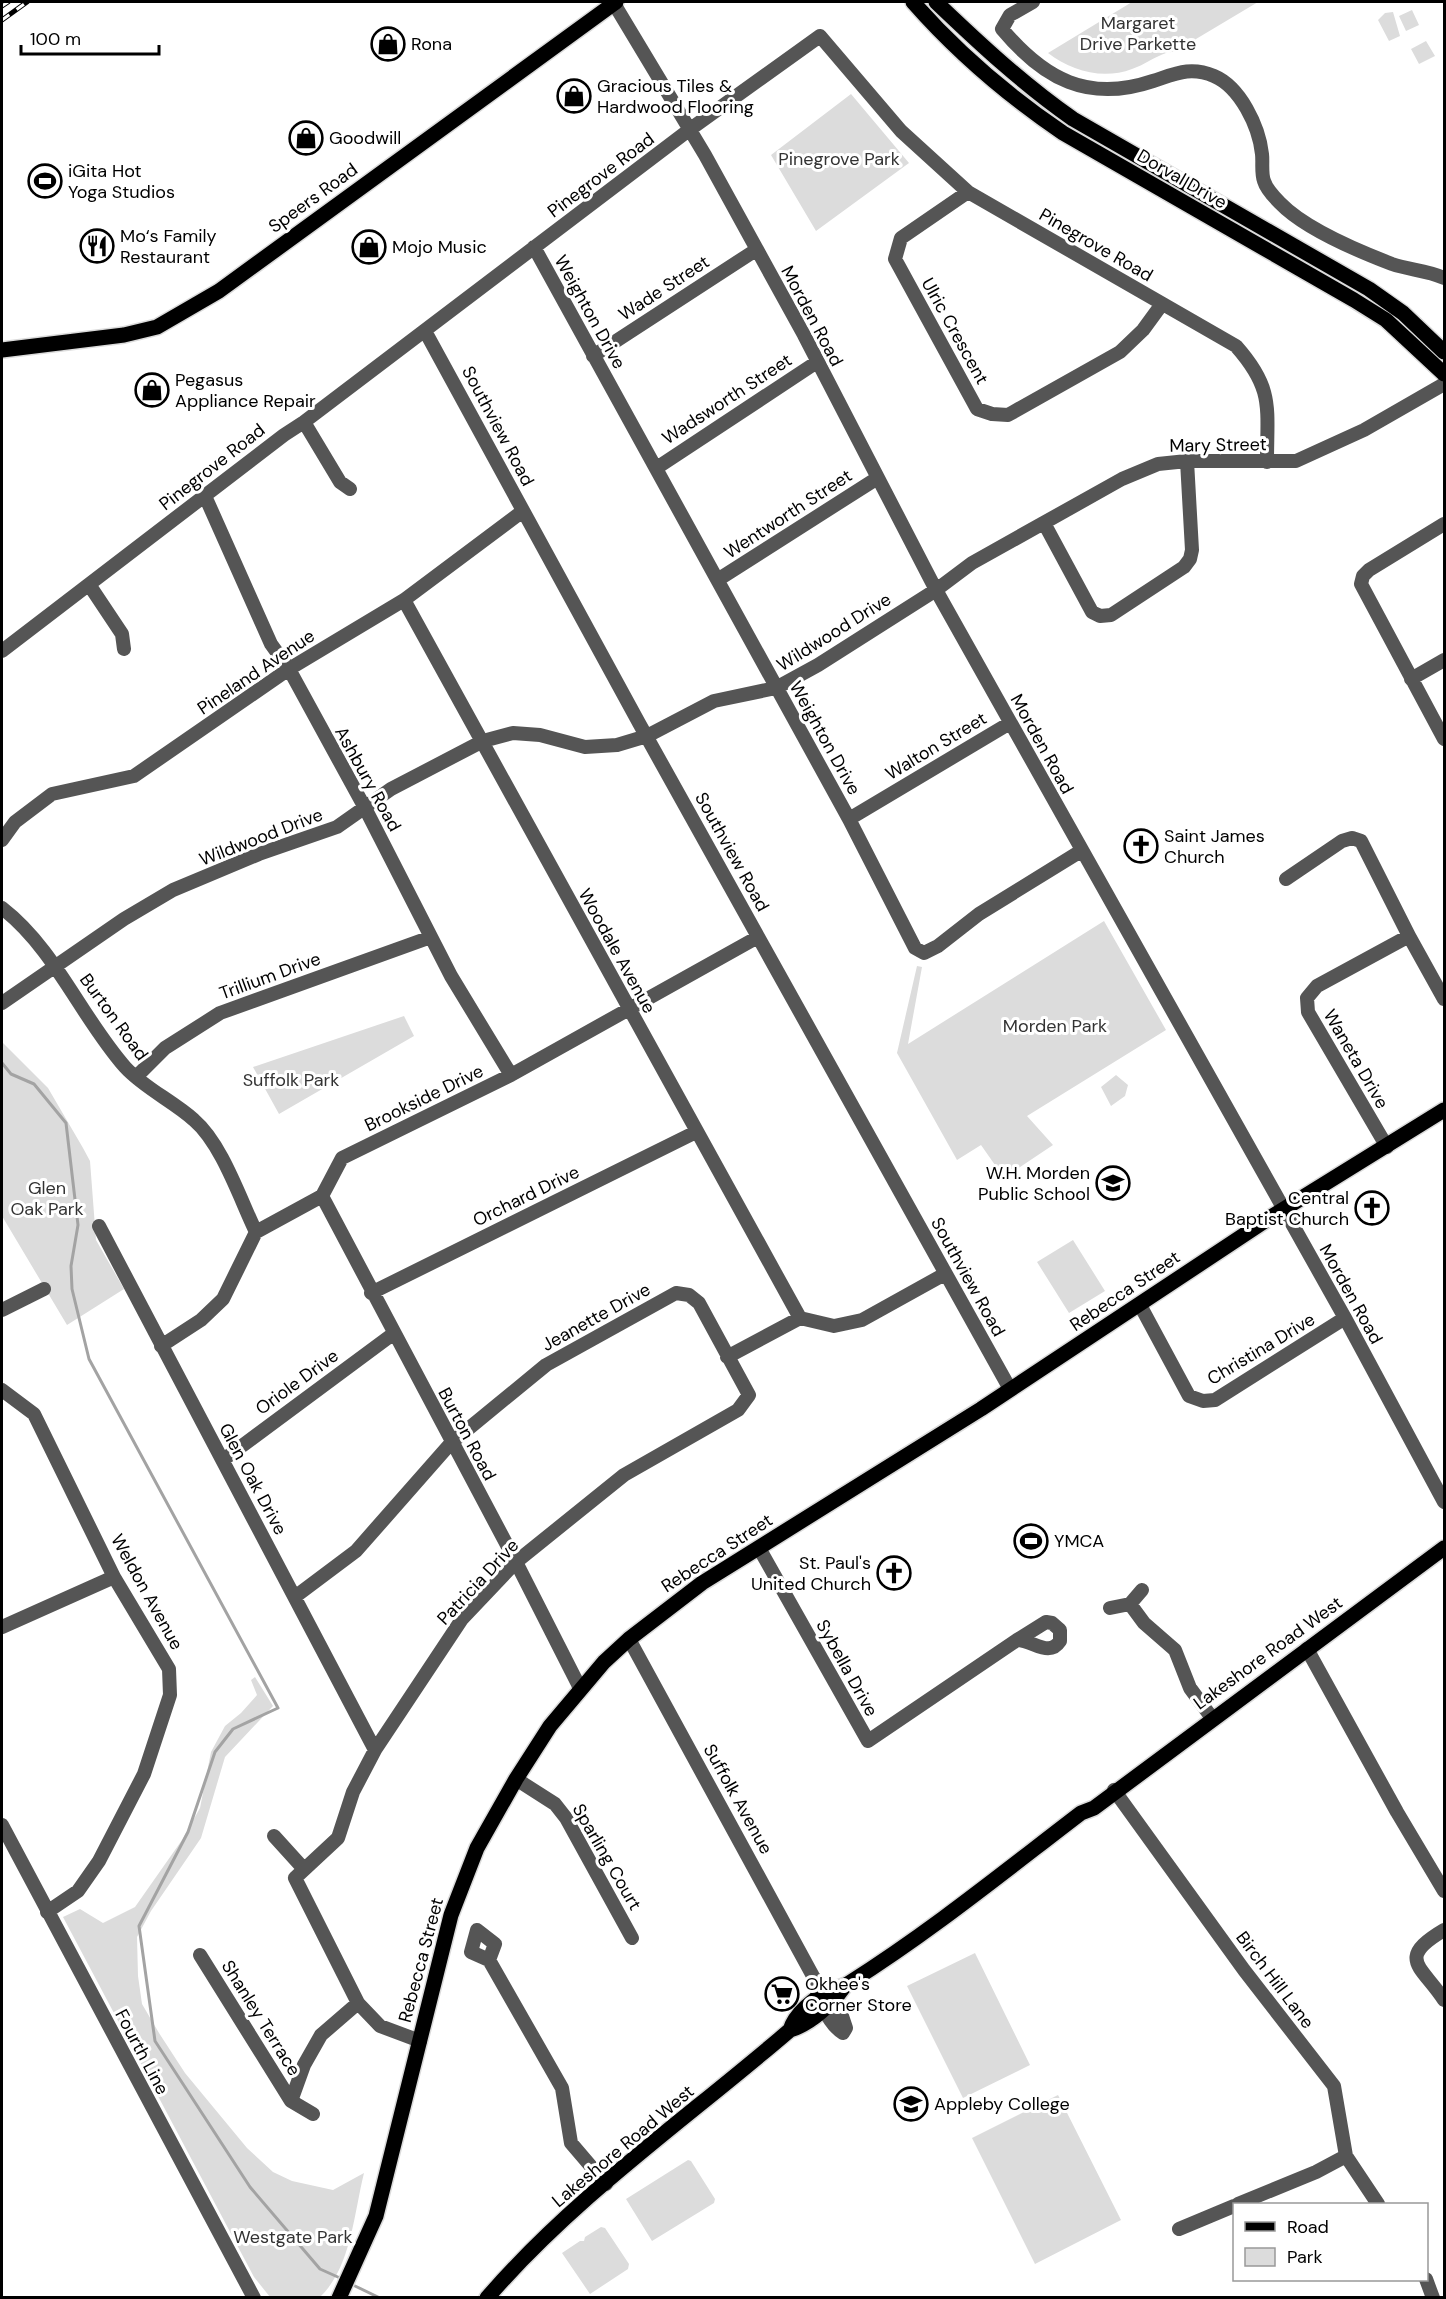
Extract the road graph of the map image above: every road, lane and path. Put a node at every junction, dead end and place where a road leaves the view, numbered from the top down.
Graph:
1 (615, 2) edge
2 (913, 2) edge
3 (936, 2) edge
4 (1033, 2) edge
5 (689, 130) junction
6 (968, 192) junction
7 (534, 247) junction
8 (756, 250) junction
9 (1444, 278) edge
10 (1162, 304) junction
11 (425, 331) junction
12 (2, 350) edge
13 (1444, 352) edge
14 (593, 356) junction
15 (817, 362) junction
16 (1444, 374) edge
17 (1444, 384) edge
18 (304, 423) junction
19 (1187, 461) junction
20 (1267, 462) junction
21 (657, 467) junction
22 (876, 478) junction
23 (350, 489) dead end
24 (205, 496) junction
25 (523, 511) junction
26 (1044, 523) junction
27 (1444, 524) edge
28 (719, 579) junction
29 (90, 585) junction
30 (936, 590) junction
31 (404, 600) junction
32 (124, 649) dead end
33 (2, 651) edge
34 (1444, 660) edge
35 (289, 669) junction
36 (1411, 679) junction
37 (776, 688) junction
38 (1010, 723) junction
39 (647, 736) junction
40 (1444, 739) edge
41 (483, 741) junction
42 (365, 808) junction
43 (849, 819) junction
44 (2, 840) edge
45 (1081, 850) junction
46 (1286, 879) dead end
47 (2, 908) edge
48 (1409, 936) junction
49 (431, 937) junction
50 (758, 937) junction
51 (55, 967) junction
52 (1444, 999) edge
53 (2, 1003) edge
54 (629, 1009) junction
55 (511, 1075) junction
56 (136, 1077) junction
57 (1444, 1110) edge
58 (696, 1132) junction
59 (1387, 1147) junction
60 (322, 1196) junction
61 (1284, 1210) junction
62 (99, 1226) dead end
63 (256, 1232) junction
64 (945, 1274) junction
65 (44, 1289) dead end
66 (371, 1293) junction
67 (1140, 1305) junction
68 (2, 1310) edge
69 (800, 1318) junction
70 (1345, 1318) junction
71 (393, 1334) junction
72 (161, 1346) junction
73 (727, 1357) junction
74 (1010, 1389) junction
75 (2, 1390) edge
76 (451, 1443) junction
77 (222, 1460) junction
78 (1444, 1502) edge
79 (759, 1548) junction
80 (1444, 1548) edge
81 (516, 1562) junction
82 (114, 1578) junction
83 (1142, 1590) dead end
84 (296, 1596) junction
85 (1130, 1604) junction
86 (1110, 1608) dead end
87 (2, 1627) edge
88 (628, 1639) junction
89 (1017, 1640) dead end
90 (1306, 1649) junction
91 (580, 1688) junction
92 (1212, 1718) junction
93 (375, 1750) junction
94 (516, 1779) junction
95 (1114, 1790) junction
96 (2, 1825) edge
97 (274, 1836) dead end
98 (303, 1868) junction
99 (1444, 1891) edge
100 (47, 1912) junction
101 (1444, 1930) edge
102 (632, 1938) dead end
103 (200, 1955) dead end
104 (489, 1960) dead end
105 (830, 1996) junction
106 (1444, 2000) edge
107 (358, 2003) junction
108 (420, 2041) junction
109 (291, 2101) junction
110 (313, 2114) dead end
111 (1346, 2156) junction
112 (606, 2184) junction
113 (1241, 2203) edge
114 (1376, 2203) edge
115 (1233, 2206) edge
116 (1179, 2229) dead end
117 (1427, 2281) edge
118 (255, 2297) edge
119 (339, 2298) edge
120 (487, 2298) edge
121 (1433, 2298) edge

1 - 5 street, Morden Road
1 - 12 main road, Speers Road
2 - 16 main road, Dorval Drive
3 - 13 main road, Dorval Drive
4 - 9 street
5 - 6 street, Pinegrove Road
5 - 7 street, Pinegrove Road
5 - 8 street, Morden Road
6 - 10 street, Pinegrove Road
6 - 10 street, Ulric Crescent
7 - 11 street, Pinegrove Road
7 - 14 street, Weighton Drive
8 - 14 street, Wade Street
8 - 15 street, Morden Road
10 - 20 street, Pinegrove Road
11 - 18 street, Pinegrove Road
11 - 25 street, Southview Road
14 - 21 street, Weighton Drive
15 - 21 street, Wadsworth Street
15 - 22 street, Morden Road
17 - 20 street, Mary Street
18 - 23 street
18 - 24 street, Pinegrove Road
19 - 20 street, Mary Street
19 - 26 street, Mary Street
19 - 26 street
21 - 28 street, Weighton Drive
22 - 28 street, Wentworth Street
22 - 30 street, Morden Road
24 - 29 street, Pinegrove Road
24 - 35 street, Ashbury Road
25 - 31 street, Pineland Avenue
25 - 39 street, Southview Road
26 - 30 street, Mary Street
27 - 36 street
28 - 37 street, Weighton Drive
29 - 32 street
29 - 33 street, Pinegrove Road
30 - 37 street, Wildwood Drive
30 - 38 street, Morden Road
31 - 35 street, Pineland Avenue
31 - 41 street, Woodale Avenue
34 - 36 street
35 - 42 street, Ashbury Road
35 - 44 street, Pineland Avenue
36 - 40 street
37 - 39 street, Wildwood Drive
37 - 43 street, Weighton Drive
38 - 43 street, Walton Street
38 - 45 street, Morden Road
39 - 41 street, Wildwood Drive
39 - 50 street, Southview Road
41 - 42 street, Wildwood Drive
41 - 54 street, Woodale Avenue
42 - 49 street, Ashbury Road
42 - 51 street, Wildwood Drive
43 - 45 street, Weighton Drive
45 - 61 street, Morden Road
46 - 48 street
47 - 51 street, Burton Road
48 - 52 street
48 - 59 street, Waneta Drive
49 - 55 street, Ashbury Road
49 - 56 street, Trillium Drive
50 - 54 street, Brookside Drive
50 - 64 street, Southview Road
51 - 53 street, Wildwood Drive
51 - 56 street, Burton Road
54 - 55 street, Brookside Drive
54 - 58 street, Woodale Avenue
55 - 60 street, Brookside Drive
56 - 63 street, Burton Road
57 - 59 main road, Rebecca Street
58 - 66 street, Orchard Drive
58 - 69 street, Woodale Avenue
59 - 61 main road, Rebecca Street
60 - 63 street
60 - 66 street, Burton Road
61 - 67 main road, Rebecca Street
61 - 70 street, Morden Road
62 - 72 street, Glen Oak Drive
63 - 72 street
64 - 69 street
64 - 74 street, Southview Road
65 - 68 street
66 - 71 street, Burton Road
67 - 70 street, Christina Drive
67 - 74 main road, Rebecca Street
69 - 73 street
70 - 78 street, Morden Road
71 - 76 street, Burton Road
71 - 77 street, Oriole Drive
72 - 77 street, Glen Oak Drive
73 - 76 street, Jeanette Drive
73 - 81 street, Patricia Drive
74 - 79 main road, Rebecca Street
75 - 82 street, Weldon Avenue
76 - 81 street, Burton Road
76 - 84 street, Jeanette Drive
77 - 84 street, Glen Oak Drive
79 - 88 main road, Rebecca Street
79 - 89 street, Sybella Drive
80 - 90 main road, Lakeshore Road West
81 - 91 street, Burton Road
81 - 93 street, Patricia Drive
82 - 87 street
82 - 100 street, Weldon Avenue
83 - 85 street
84 - 93 street, Glen Oak Drive
85 - 86 street
85 - 92 street
88 - 91 main road, Rebecca Street
88 - 105 street, Suffolk Avenue
90 - 92 main road, Lakeshore Road West
90 - 99 street
91 - 94 main road, Rebecca Street
92 - 95 main road, Lakeshore Road West
93 - 98 street, Patricia Drive
94 - 102 street, Sparling Court
94 - 108 main road, Rebecca Street
95 - 105 main road, Lakeshore Road West
95 - 111 street, Birch Hill Lane
96 - 100 street, Fourth Line
97 - 98 street
98 - 107 street
100 - 118 street, Fourth Line
101 - 106 street
103 - 109 street, Shanley Terrace
104 - 112 street
105 - 112 main road, Lakeshore Road West
107 - 108 street
107 - 109 street, Shanley Terrace
108 - 119 main road, Rebecca Street
109 - 110 street, Shanley Terrace
111 - 113 street
111 - 114 street, Birch Hill Lane
112 - 120 main road, Lakeshore Road West
115 - 116 street
117 - 121 street

